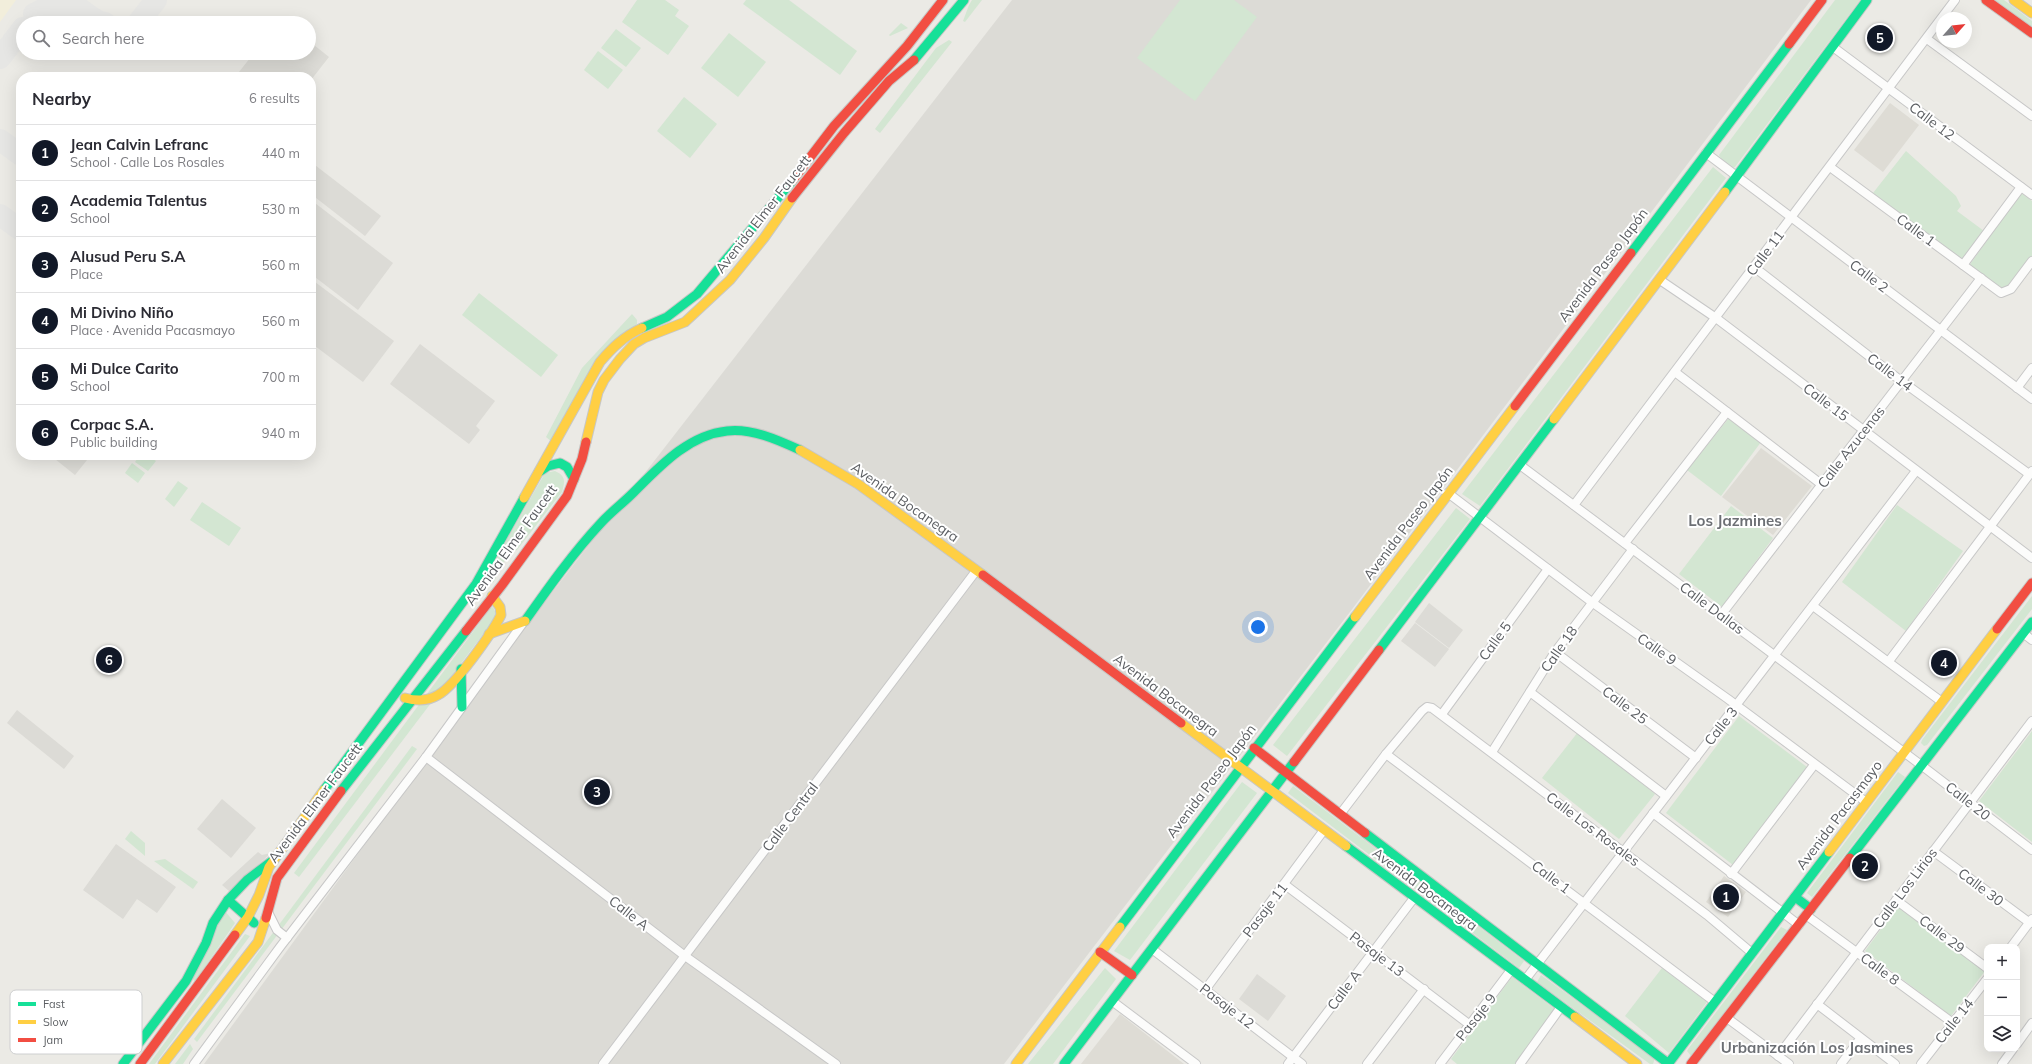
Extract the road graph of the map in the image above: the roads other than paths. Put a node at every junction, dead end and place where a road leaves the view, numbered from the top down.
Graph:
1 (943, 0) edge
2 (964, 0) edge
3 (1822, 0) edge
4 (1867, 0) edge
5 (1955, 0) edge
6 (1986, 0) edge
7 (2014, 0) edge
8 (2032, 13) edge
9 (2032, 33) edge
10 (1927, 39) junction
11 (1833, 47) junction
12 (1889, 89) junction
13 (2032, 116) edge
14 (1706, 153) junction
15 (1830, 167) junction
16 (1737, 176) junction
17 (2021, 187) junction
18 (2032, 195) edge
19 (1791, 218) junction
20 (2032, 261) edge
21 (1963, 265) junction
22 (1754, 267) junction
23 (1981, 278) junction
24 (1660, 280) junction
25 (1716, 318) junction
26 (1940, 330) junction
27 (2032, 368) edge
28 (1675, 372) junction
29 (1901, 381) junction
30 (2017, 388) junction
31 (2032, 399) edge
32 (1727, 412) junction
33 (1863, 430) junction
34 (1520, 465) junction
35 (1916, 471) junction
36 (2031, 472) edge
37 (538, 473) junction
38 (574, 479) junction
39 (1821, 484) junction
40 (1448, 493) junction
41 (1574, 505) junction
42 (1480, 517) junction
43 (1990, 526) junction
44 (1625, 543) junction
45 (1632, 549) junction
46 (2032, 558) edge
47 (1548, 569) junction
48 (976, 571) junction
49 (2032, 583) edge
50 (492, 596) junction
51 (1592, 603) junction
52 (1813, 606) junction
53 (1721, 615) junction
54 (525, 621) junction
55 (2032, 622) edge
56 (2023, 633) junction
57 (489, 634) junction
58 (2032, 640) edge
59 (1555, 652) junction
60 (1774, 655) junction
61 (1889, 661) junction
62 (461, 669) junction
63 (1530, 692) junction
64 (395, 695) junction
65 (410, 700) junction
66 (1942, 702) junction
67 (1736, 706) junction
68 (462, 707) junction
69 (1442, 714) junction
70 (2032, 721) edge
71 (1254, 748) junction
72 (1492, 752) junction
73 (1904, 752) junction
74 (1386, 754) junction
75 (426, 757) junction
76 (1696, 758) junction
77 (1814, 765) junction
78 (1922, 765) junction
79 (1240, 767) junction
80 (1287, 772) junction
81 (336, 774) junction
82 (347, 784) junction
83 (1271, 791) junction
84 (1666, 796) junction
85 (1866, 802) junction
86 (1970, 803) junction
87 (1341, 813) junction
88 (1653, 813) junction
89 (1324, 830) junction
90 (2032, 850) edge
91 (1933, 851) junction
92 (1623, 852) junction
93 (276, 858) junction
94 (285, 865) junction
95 (1731, 874) junction
96 (1284, 884) junction
97 (1795, 897) junction
98 (1414, 898) junction
99 (228, 900) junction
100 (1896, 900) junction
101 (1584, 902) junction
102 (267, 908) junction
103 (1809, 912) junction
104 (1783, 913) junction
105 (248, 917) junction
106 (2031, 921) edge
107 (1799, 925) junction
108 (260, 938) junction
109 (287, 938) junction
110 (2013, 944) edge
111 (1152, 949) junction
112 (1373, 951) junction
113 (1100, 952) junction
114 (1857, 952) junction
115 (1752, 953) junction
116 (685, 956) junction
117 (1538, 963) junction
118 (1984, 966) edge
119 (1511, 970) junction
120 (1132, 975) junction
121 (1524, 980) junction
122 (1986, 980) edge
123 (1205, 990) junction
124 (1424, 990) junction
125 (1112, 1001) junction
126 (1715, 1002) junction
127 (1817, 1004) junction
128 (1561, 1007) junction
129 (1727, 1018) junction
130 (1953, 1023) junction
131 (2032, 1024) edge
132 (1470, 1025) junction
133 (142, 1039) edge
134 (1860, 1039) junction
135 (2020, 1040) edge
136 (2011, 1052) edge
137 (131, 1054) edge
138 (1778, 1056) junction
139 (1291, 1060) edge
140 (1444, 1063) edge
141 (123, 1064) edge
142 (140, 1064) edge
143 (163, 1064) edge
144 (194, 1064) edge
145 (603, 1064) edge
146 (836, 1064) edge
147 (1016, 1064) edge
148 (1064, 1064) edge
149 (1196, 1064) edge
150 (1302, 1064) edge
151 (1368, 1064) edge
152 (1521, 1064) edge
153 (1637, 1064) edge
154 (1669, 1064) edge
155 (1692, 1064) edge
156 (1789, 1064) edge
157 (1842, 1064) edge
158 (1895, 1064) edge
159 (1921, 1064) edge
160 (2003, 1064) edge

1 - 37 main road, Avenida Elmer Faucett
2 - 38 main road, Avenida Elmer Faucett
3 - 14 main road, Avenida Paseo Japón
4 - 11 main road
5 - 10 street, Calle 11
6 - 9 main road
7 - 8 main road
10 - 12 street, Calle 11
10 - 13 street
11 - 12 street, Calle 12
11 - 16 main road
12 - 15 street, Calle 11
12 - 17 street, Calle 12
14 - 16 street, Calle 2
14 - 40 main road, Avenida Paseo Japón
15 - 19 street, Calle 11
15 - 21 street, Calle 1
16 - 19 street, Calle 2
16 - 24 main road
17 - 18 street, Calle 12
17 - 21 street
19 - 22 street, Calle 11
19 - 26 street, Calle 2
20 - 23 street, Calle 1
21 - 23 street, Calle 1
22 - 25 street, Calle 11
22 - 29 street, Calle 14
23 - 26 street, Calle Azucenas
24 - 25 street, Calle 15
24 - 34 main road
25 - 28 street, Calle 11
25 - 33 street, Calle 15
26 - 29 street, Calle Azucenas
26 - 30 street, Calle 2
27 - 30 street
28 - 32 street
28 - 41 street, Calle 11
29 - 33 street, Calle Azucenas
29 - 36 street, Calle 14
30 - 31 street, Calle 2
32 - 39 street
32 - 44 street
33 - 35 street, Calle 15
33 - 39 street, Calle Azucenas
34 - 41 street, Calle Dallas
34 - 42 main road
35 - 43 street, Calle 15
35 - 52 street, Calle 3
36 - 43 street
37 - 38 main road
37 - 64 main road, Avenida Elmer Faucett
38 - 50 main road, Avenida Elmer Faucett
39 - 53 street, Calle Azucenas
40 - 42 street, Calle 9
40 - 71 main road, Avenida Paseo Japón
41 - 44 street, Calle Dallas
42 - 47 street, Calle 9
42 - 80 main road
43 - 46 street, Calle 15
43 - 61 street
44 - 45 street, Calle Dallas
45 - 51 street, Calle 18
45 - 53 street, Calle Dallas
47 - 51 street, Calle 9
47 - 69 street, Calle 5
48 - 54 main road, Avenida Bocanegra
48 - 79 main road, Avenida Bocanegra
48 - 116 street, Calle Central
49 - 66 main road, Avenida Pacasmayo
50 - 57 main road
50 - 65 main road, Avenida Elmer Faucett
51 - 59 street, Calle 18
51 - 67 street, Calle 9
52 - 60 street, Calle 3
52 - 61 street
53 - 60 street, Calle Dallas
54 - 57 main road
54 - 68 street
55 - 56 main road
56 - 58 street
56 - 78 main road
57 - 62 main road
59 - 63 street, Calle 18
59 - 76 street, Calle 25
60 - 67 street, Calle 3
60 - 73 street, Calle Dallas
61 - 66 street
62 - 65 main road
62 - 68 main road
63 - 72 street, Calle 18
63 - 84 street
64 - 65 main road
64 - 81 main road, Avenida Elmer Faucett
65 - 82 main road, Avenida Elmer Faucett
66 - 73 main road, Avenida Pacasmayo
67 - 76 street, Calle 3
67 - 77 street, Calle 9
68 - 75 street
69 - 72 street, Calle Los Rosales
69 - 74 street, Calle Los Rosales
70 - 86 street, Calle Los Lirios
71 - 79 main road, Avenida Paseo Japón
71 - 80 main road, Avenida Bocanegra
72 - 92 street, Calle Los Rosales
73 - 78 street, Calle 20
73 - 85 main road, Avenida Pacasmayo
74 - 87 street
74 - 101 street, Calle 1
75 - 109 street
75 - 116 street, Calle A
76 - 84 street, Calle 3
77 - 85 street, Calle 9
77 - 95 street
78 - 86 street, Calle 20
78 - 103 main road
79 - 83 main road, Avenida Bocanegra
79 - 113 main road, Avenida Paseo Japón
80 - 83 main road
80 - 87 main road, Avenida Bocanegra
81 - 82 main road
81 - 93 main road, Avenida Elmer Faucett
82 - 94 main road, Avenida Elmer Faucett
83 - 89 main road, Avenida Bocanegra
83 - 111 main road
84 - 88 street, Calle 3
85 - 97 main road, Avenida Pacasmayo
86 - 90 street, Calle 20
86 - 91 street, Calle Los Lirios
87 - 117 main road, Avenida Bocanegra
88 - 92 street, Calle 3
88 - 95 street
89 - 96 street, Pasaje 11
89 - 98 main road, Avenida Bocanegra
91 - 100 street, Calle Los Lirios
91 - 106 street, Calle 30
92 - 101 street, Calle 3
92 - 115 street, Calle Los Rosales
93 - 94 main road
93 - 99 main road, Avenida Elmer Faucett
93 - 105 main road, Avenida Elmer Faucett
94 - 102 main road, Avenida Elmer Faucett
95 - 104 street
96 - 112 street, Pasaje 13
96 - 123 street, Pasaje 11
97 - 103 main road
97 - 104 main road, Avenida Pacasmayo
98 - 112 street, Calle A
98 - 119 main road, Avenida Bocanegra
99 - 105 main road
99 - 133 main road, Avenida Elmer Faucett
100 - 114 street, Calle Los Lirios
100 - 118 street, Calle 29
101 - 117 street, Calle 3
101 - 126 street, Calle 1
102 - 108 main road, Avenida Elmer Faucett
102 - 109 street
103 - 107 main road
103 - 114 street, Calle 8
104 - 107 street
104 - 115 main road, Avenida Pacasmayo
105 - 108 main road
105 - 142 main road, Avenida Elmer Faucett
106 - 110 street
107 - 129 main road
108 - 143 main road, Avenida Elmer Faucett
109 - 144 street
111 - 120 main road
111 - 123 street, Pasaje 12
112 - 124 street, Pasaje 13
112 - 139 street, Calle A
113 - 120 main road
113 - 147 main road, Avenida Paseo Japón
114 - 127 street, Calle Los Lirios
114 - 130 street, Calle 8
115 - 126 main road, Avenida Pacasmayo
116 - 145 street, Calle Central
116 - 146 street, Calle A
117 - 121 street, Calle 3
117 - 154 main road, Avenida Bocanegra
119 - 121 main road, Avenida Bocanegra
119 - 132 street, Pasaje 9
120 - 125 main road
121 - 128 main road, Avenida Bocanegra
122 - 130 street, Calle 14
123 - 139 street, Pasaje 12
124 - 132 street, Pasaje 13
124 - 151 street
125 - 148 main road
125 - 149 street
126 - 154 main road, Avenida Pacasmayo
127 - 134 street
127 - 138 street, Calle Los Lirios
128 - 152 street
128 - 153 main road, Avenida Bocanegra
129 - 138 street
129 - 155 main road
130 - 159 street, Calle 14
131 - 135 street
132 - 140 street, Pasaje 9
134 - 157 street
134 - 158 street
136 - 160 street
137 - 141 main road, Avenida Elmer Faucett
138 - 156 street
139 - 150 street, Pasaje 12

